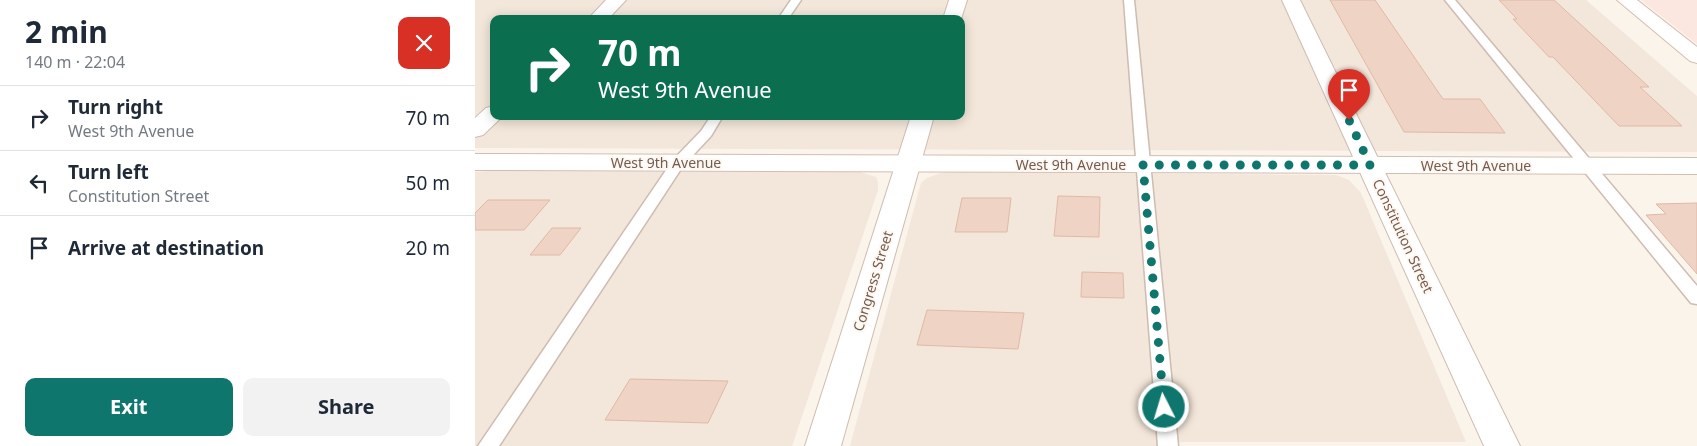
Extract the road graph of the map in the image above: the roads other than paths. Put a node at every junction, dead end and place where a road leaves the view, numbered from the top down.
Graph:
1 (617, 0) edge
2 (796, 0) edge
3 (958, 0) edge
4 (1129, 0) edge
5 (1291, 0) edge
6 (1450, 0) edge
7 (1626, 0) edge
8 (601, 15) edge
9 (786, 15) edge
10 (954, 15) edge
11 (1697, 57) edge
12 (490, 117) edge
13 (714, 120) edge
14 (922, 120) edge
15 (475, 130) edge
16 (475, 162) edge
17 (678, 163) junction
18 (908, 164) junction
19 (1143, 165) junction
20 (1370, 165) junction
21 (1586, 166) junction
22 (1697, 166) edge
23 (1697, 298) edge
24 (488, 446) edge
25 (823, 446) edge
26 (1168, 446) edge
27 (1502, 446) edge

1 - 8 street
2 - 9 lane
3 - 10 street
4 - 19 lane
5 - 20 street, Constitution Street
6 - 21 lane
7 - 11 street
12 - 15 street
13 - 17 lane
14 - 18 street, Congress Street
16 - 17 street, West 9th Avenue
17 - 18 street, West 9th Avenue
17 - 24 lane
18 - 19 street, West 9th Avenue
18 - 25 street, Congress Street
19 - 20 street, West 9th Avenue
19 - 26 lane
20 - 21 street, West 9th Avenue
20 - 27 street, Constitution Street
21 - 22 street, West 9th Avenue
21 - 23 lane

